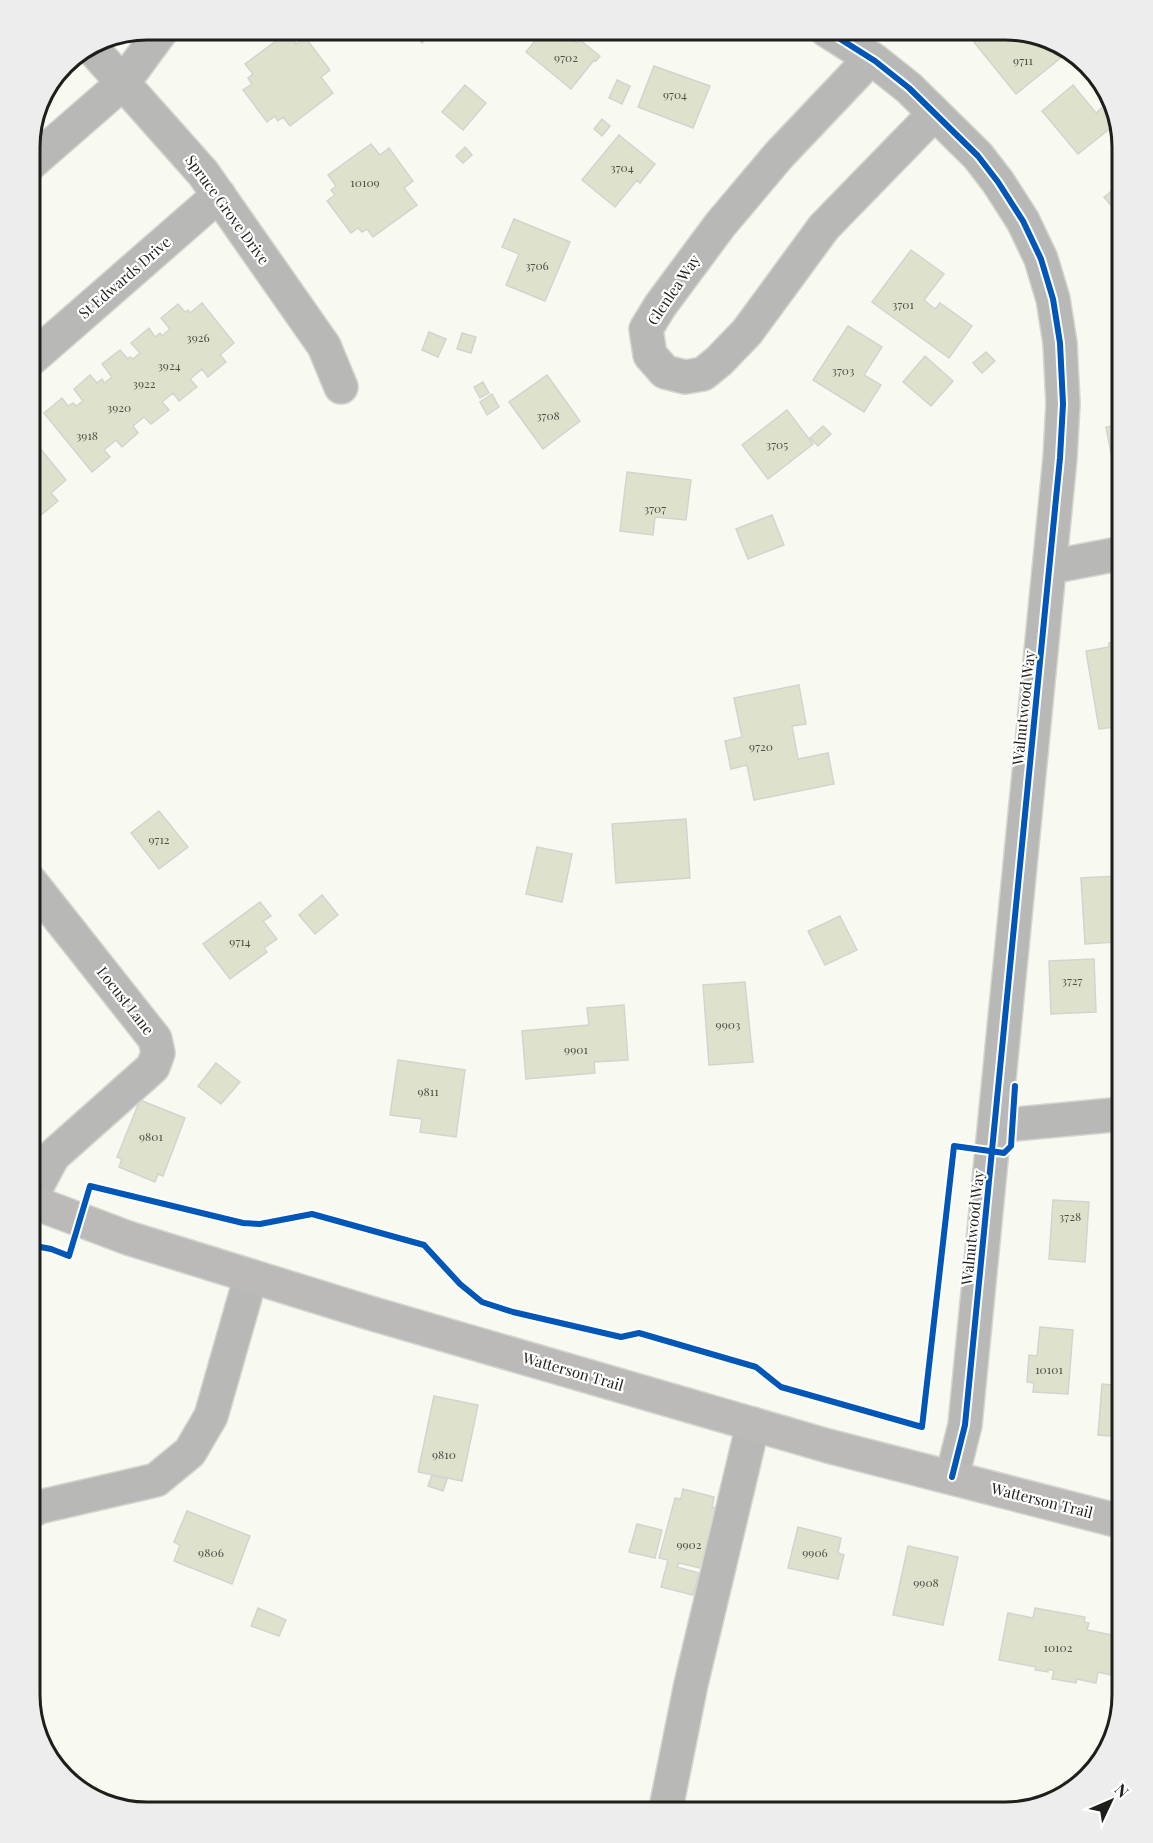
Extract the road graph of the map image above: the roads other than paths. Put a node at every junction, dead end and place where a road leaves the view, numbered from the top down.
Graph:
1 (154, 41) edge
2 (844, 41) edge
3 (97, 54) edge
4 (871, 58) junction
5 (123, 83) junction
6 (934, 114) junction
7 (41, 154) edge
8 (219, 195) junction
9 (41, 351) edge
10 (341, 387) dead end
11 (1112, 555) edge
12 (1050, 567) junction
13 (41, 894) edge
14 (1112, 1115) edge
15 (995, 1126) junction
16 (40, 1185) edge
17 (40, 1210) edge
18 (251, 1276) junction
19 (753, 1424) junction
20 (952, 1478) junction
21 (40, 1507) edge
22 (1112, 1519) edge
23 (667, 1802) edge

1 - 5 street
2 - 4 street, Walnutwood Way
3 - 5 street, Spruce Grove Drive
4 - 6 street, Walnutwood Way
4 - 6 street, Glenlea Way
5 - 7 street
5 - 8 street, Spruce Grove Drive
6 - 12 street, Walnutwood Way
8 - 9 street, St Edwards Drive
8 - 10 street, Spruce Grove Drive
11 - 12 street
12 - 15 street, Walnutwood Way
13 - 16 street, Locust Lane
14 - 15 street
15 - 20 street, Walnutwood Way
17 - 18 main road, Watterson Trail
18 - 19 main road, Watterson Trail
18 - 21 street
19 - 20 main road, Watterson Trail
19 - 23 street
20 - 22 main road, Watterson Trail

